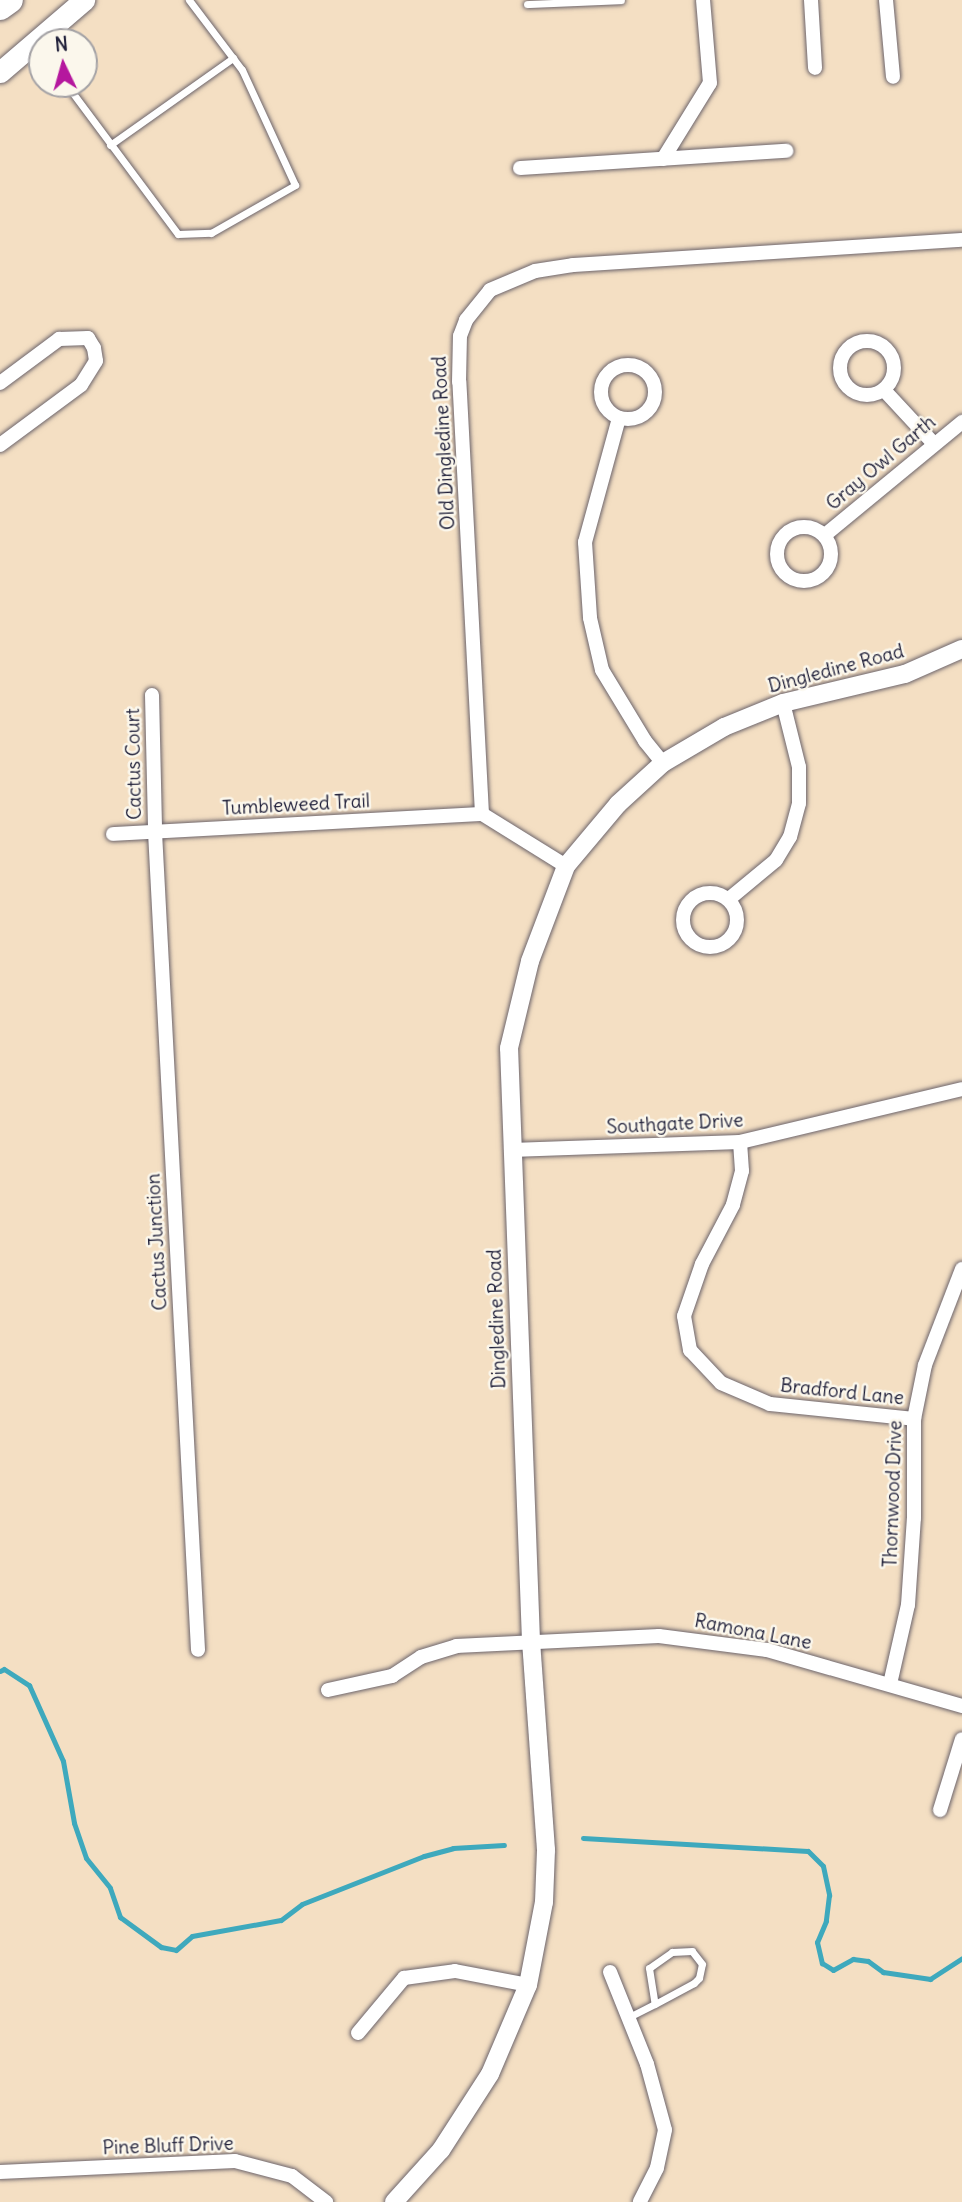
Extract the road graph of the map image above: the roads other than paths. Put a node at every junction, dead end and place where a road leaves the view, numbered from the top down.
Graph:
1 (10, 0) edge
2 (84, 0) edge
3 (189, 0) edge
4 (621, 0) edge
5 (702, 0) edge
6 (811, 0) edge
7 (886, 0) edge
8 (527, 4) dead end
9 (0, 7) edge
10 (57, 28) edge
11 (28, 54) edge
12 (233, 58) junction
13 (816, 68) dead end
14 (0, 72) edge
15 (893, 77) dead end
16 (76, 98) edge
17 (110, 145) junction
18 (786, 151) dead end
19 (663, 159) junction
20 (520, 169) dead end
21 (962, 240) edge
22 (0, 383) edge
23 (884, 390) dead end
24 (619, 418) dead end
25 (962, 422) edge
26 (933, 443) junction
27 (0, 445) edge
28 (825, 536) dead end
29 (962, 649) edge
30 (152, 695) dead end
31 (783, 703) junction
32 (663, 763) junction
33 (482, 814) junction
34 (155, 832) junction
35 (113, 834) dead end
36 (566, 866) junction
37 (729, 899) dead end
38 (962, 1089) edge
39 (740, 1142) junction
40 (511, 1150) junction
41 (962, 1269) edge
42 (914, 1419) junction
43 (531, 1641) junction
44 (198, 1650) dead end
45 (890, 1684) junction
46 (328, 1690) dead end
47 (962, 1706) edge
48 (962, 1738) edge
49 (940, 1810) dead end
50 (610, 1972) dead end
51 (528, 1985) junction
52 (655, 2004) junction
53 (629, 2017) junction
54 (358, 2034) dead end
55 (0, 2172) edge
56 (326, 2202) edge
57 (394, 2202) edge
58 (640, 2202) edge

1 - 9 highway
2 - 10 main road
3 - 12 lane
4 - 8 lane
5 - 19 street
6 - 13 street
7 - 15 street
11 - 14 main road
12 - 17 lane
12 - 17 lane
16 - 17 lane
18 - 19 street
19 - 20 street
21 - 33 street, Old Dingledine Road
22 - 27 street
23 - 26 street
24 - 32 street
25 - 26 street, Gray Owl Garth
26 - 28 street, Gray Owl Garth
29 - 31 street, Dingledine Road
30 - 34 street, Cactus Court
31 - 32 street, Dingledine Road
31 - 37 street
32 - 36 street, Dingledine Road
33 - 34 street, Tumbleweed Trail
33 - 36 street
34 - 35 street, Tumbleweed Trail
34 - 44 street, Cactus Junction
36 - 40 street, Dingledine Road
38 - 39 street, Southgate Drive
39 - 40 street, Southgate Drive
39 - 42 street, Bradford Lane
40 - 43 street, Dingledine Road
41 - 42 street, Thornwood Drive
42 - 45 street, Thornwood Drive
43 - 45 street, Ramona Lane
43 - 46 street, Ramona Lane
43 - 51 street, Dingledine Road
45 - 47 street, Ramona Lane
48 - 49 street
50 - 53 street
51 - 54 street
51 - 57 street, Dingledine Road
52 - 52 lane
52 - 53 lane
53 - 58 street
55 - 56 street, Pine Bluff Drive

